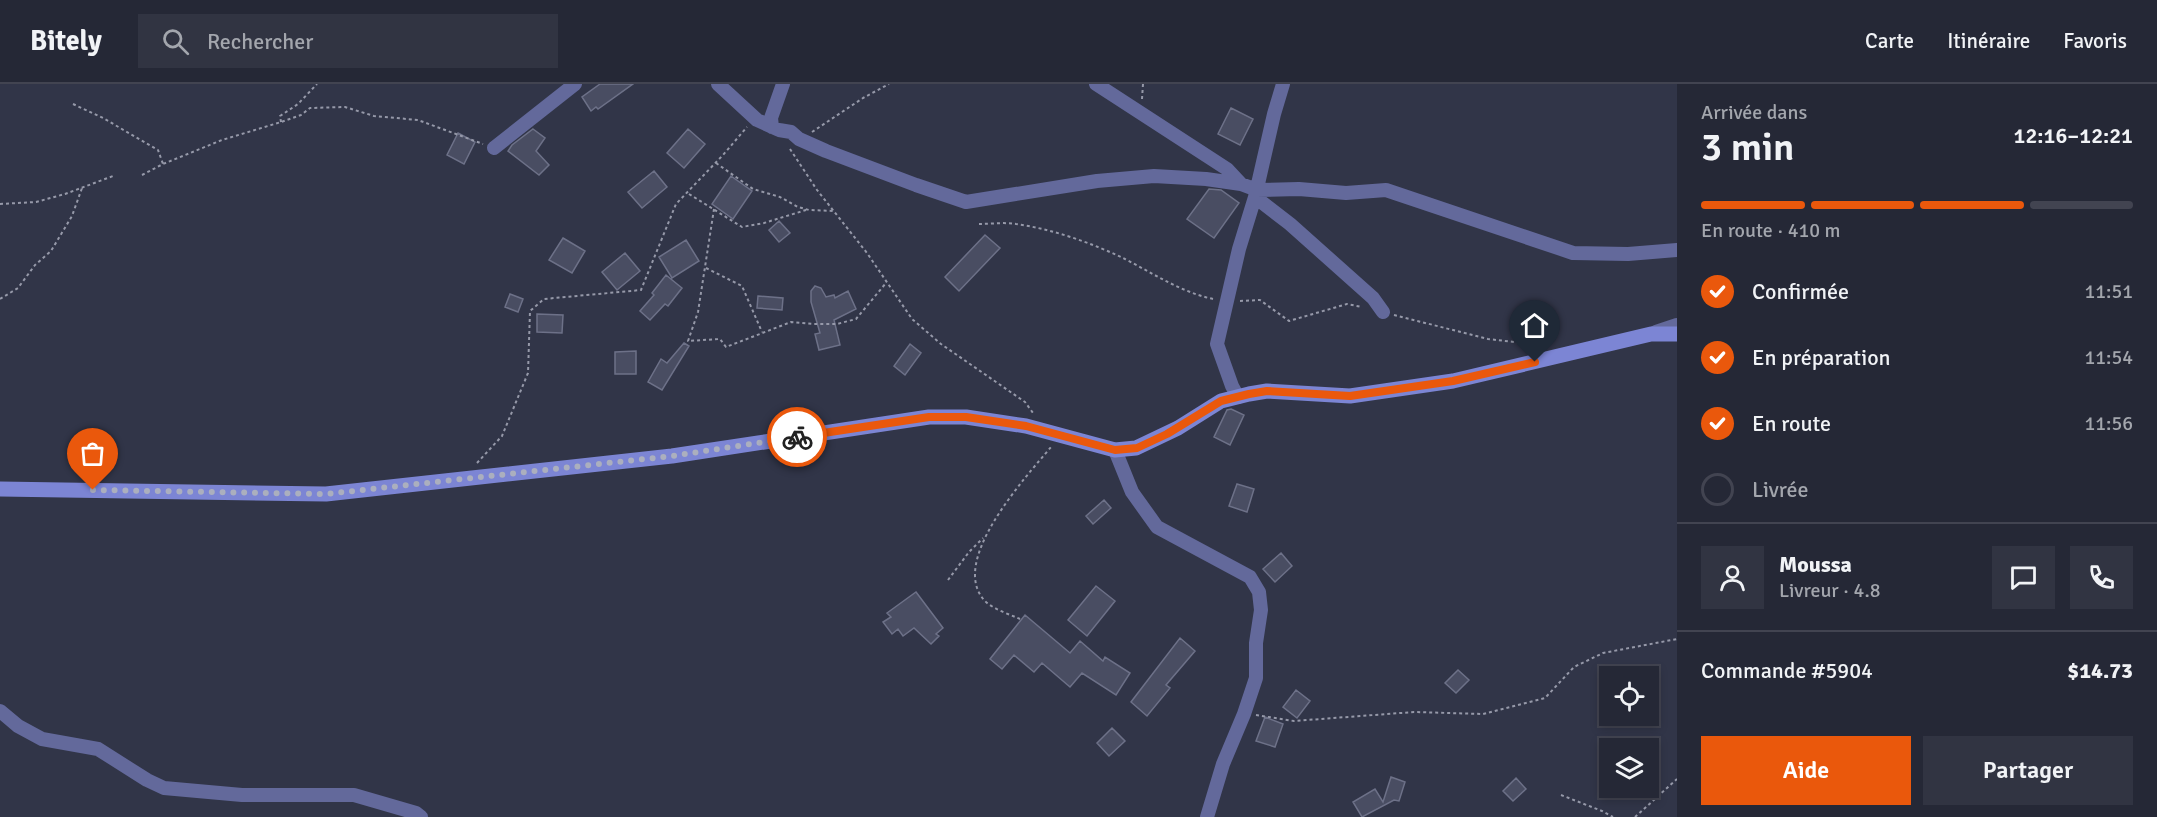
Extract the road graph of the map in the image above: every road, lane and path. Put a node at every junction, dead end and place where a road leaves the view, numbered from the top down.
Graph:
1 (317, 84) edge
2 (575, 84) edge
3 (718, 84) edge
4 (783, 84) edge
5 (889, 84) edge
6 (1096, 84) edge
7 (1283, 84) edge
8 (73, 104) dead end
9 (757, 120) junction
10 (281, 122) junction
11 (775, 129) junction
12 (799, 139) junction
13 (494, 148) joint
14 (716, 163) junction
15 (163, 164) junction
16 (142, 175) dead end
17 (113, 176) dead end
18 (1241, 184) junction
19 (82, 188) junction
20 (688, 193) junction
21 (1256, 194) junction
22 (0, 204) edge
23 (714, 209) junction
24 (806, 210) junction
25 (834, 211) junction
26 (979, 224) dead end
27 (1677, 250) edge
28 (706, 268) junction
29 (886, 282) junction
30 (0, 299) edge
31 (1226, 301) junction
32 (1383, 312) junction
33 (1677, 325) edge
34 (762, 332) junction
35 (1651, 334) junction
36 (1677, 334) edge
37 (1544, 345) dead end
38 (1238, 397) junction
39 (1054, 433) junction
40 (1115, 450) junction
41 (464, 479) junction
42 (0, 489) edge
43 (985, 537) junction
44 (948, 580) dead end
45 (1020, 619) dead end
46 (1677, 639) edge
47 (0, 711) edge
48 (1244, 714) junction
49 (1677, 779) edge
50 (1561, 795) dead end
51 (421, 817) edge
52 (1207, 817) edge
53 (1613, 817) edge
54 (1635, 817) edge

1 - 10 path
2 - 13 street
3 - 9 street
4 - 11 street
5 - 12 path
6 - 18 street
7 - 21 street
8 - 15 path
9 - 11 street
9 - 14 path
10 - 13 path
10 - 15 path
11 - 12 street
11 - 25 path
12 - 18 street
14 - 20 path
14 - 24 path
15 - 16 path
17 - 19 path
18 - 21 street
19 - 22 path
19 - 30 path
20 - 23 path
20 - 41 path
21 - 27 street
21 - 31 street
21 - 32 street
23 - 24 path
23 - 28 path
24 - 25 path
25 - 29 path
26 - 31 path
28 - 34 path
28 - 34 path
29 - 34 path
29 - 39 path
31 - 32 path
31 - 38 street
32 - 37 path
33 - 35 street
35 - 36 street
35 - 38 street
38 - 40 street
39 - 40 street
39 - 41 street
39 - 43 path
40 - 48 street
41 - 42 street
43 - 44 path
43 - 45 path
46 - 48 path
47 - 51 street
48 - 52 street
49 - 54 path
50 - 53 path

